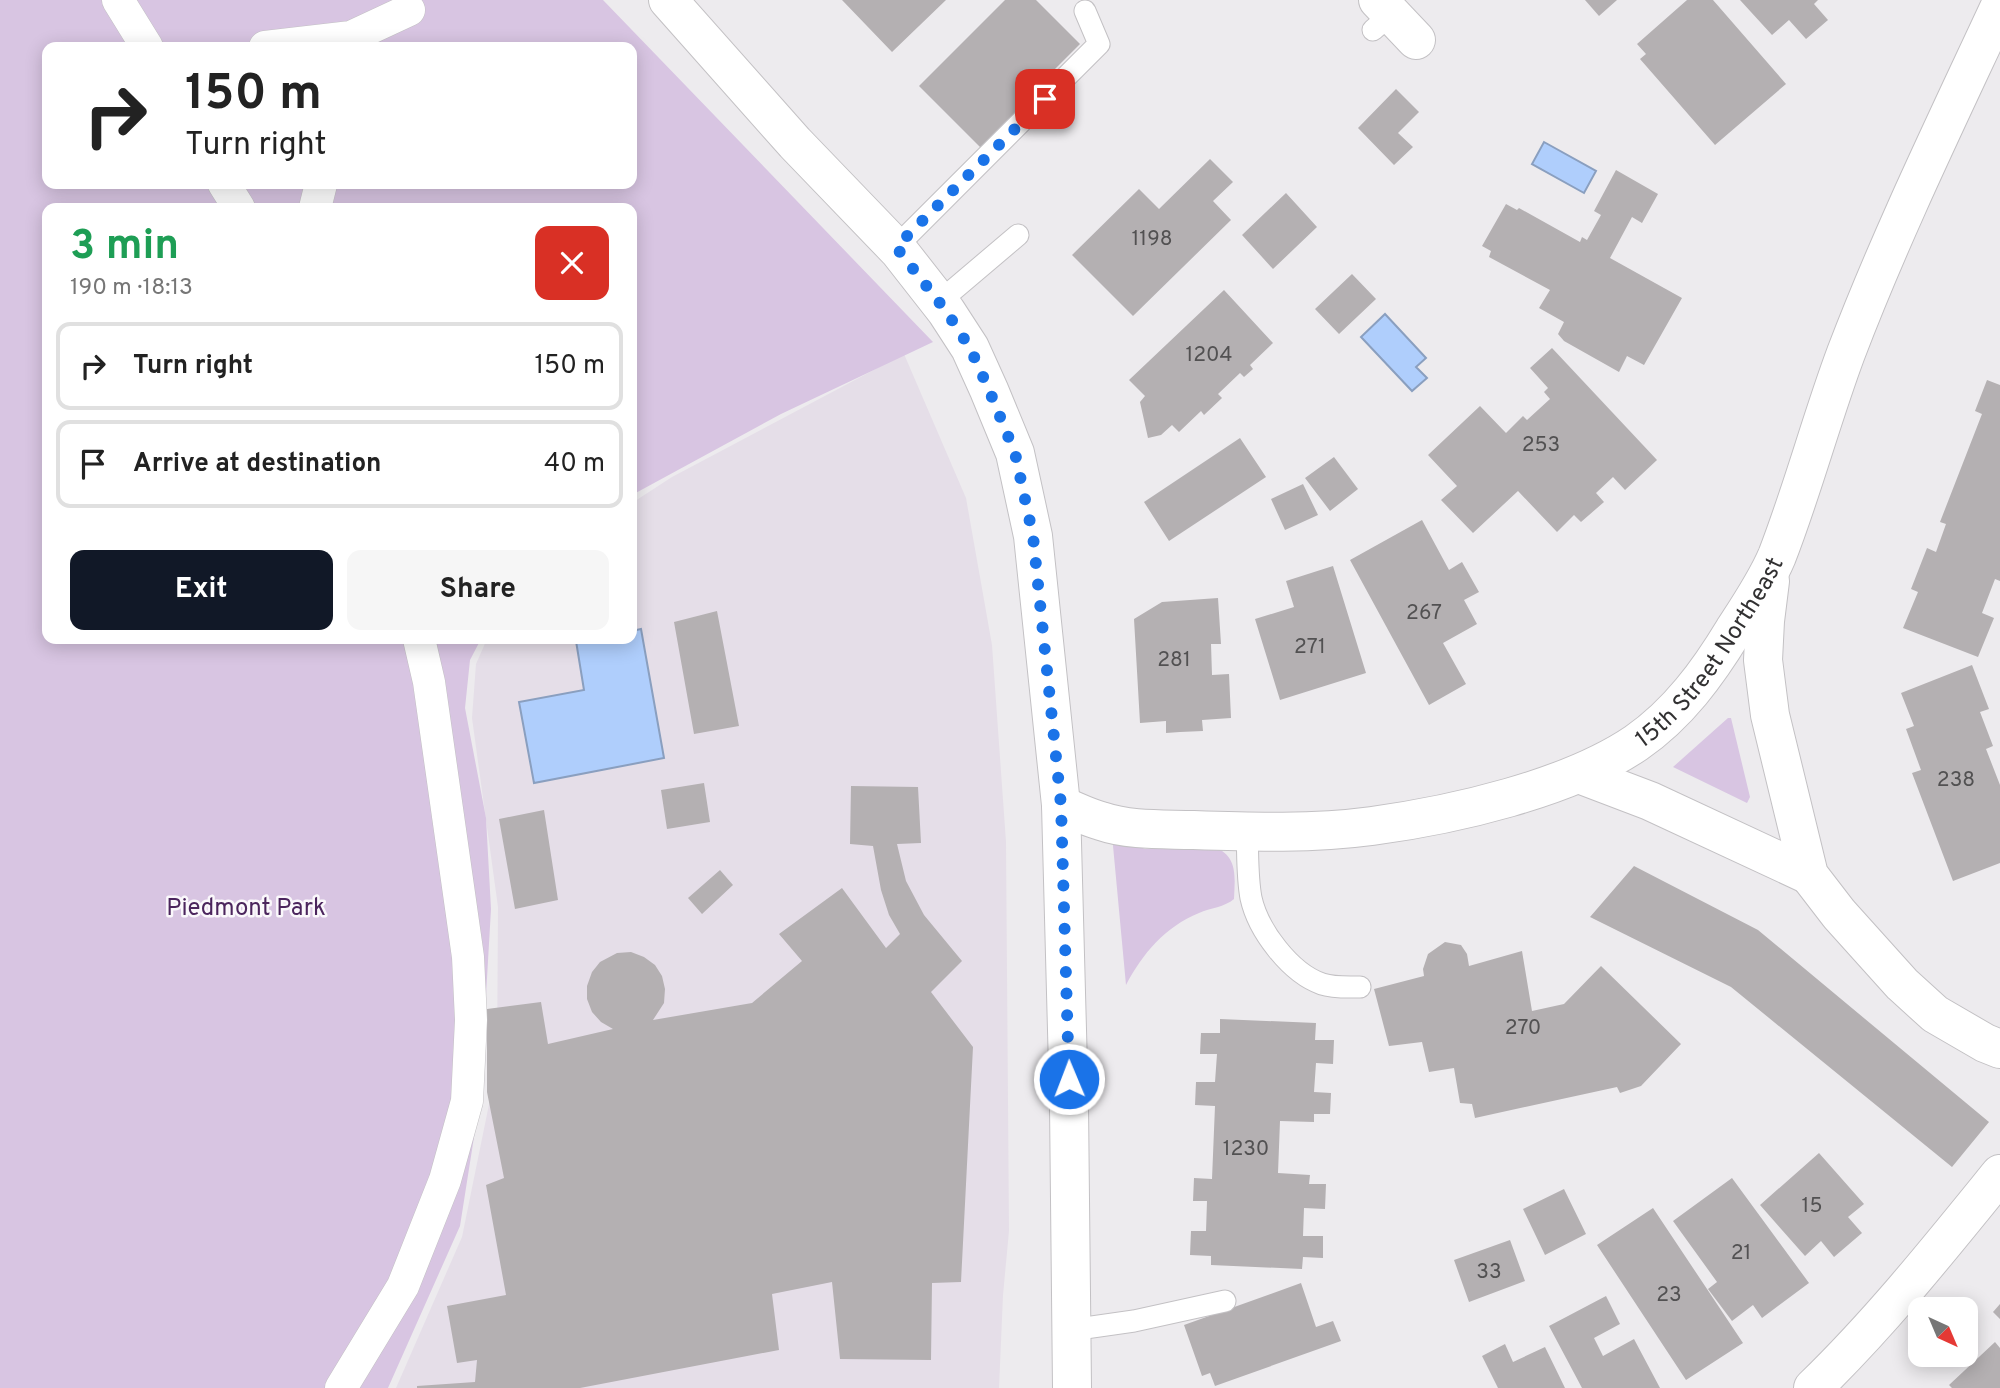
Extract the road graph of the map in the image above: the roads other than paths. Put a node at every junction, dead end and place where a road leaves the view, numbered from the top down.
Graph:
1 (118, 0) edge
2 (668, 0) edge
3 (413, 5) edge
4 (2000, 6) edge
5 (1085, 11) dead end
6 (144, 42) edge
7 (308, 42) edge
8 (388, 42) edge
9 (1018, 235) dead end
10 (896, 247) junction
11 (939, 302) junction
12 (1775, 559) junction
13 (420, 644) edge
14 (1579, 774) junction
15 (1061, 805) junction
16 (1247, 832) junction
17 (1809, 875) junction
18 (1360, 987) dead end
19 (2000, 1049) edge
20 (2000, 1174) edge
21 (1225, 1301) dead end
22 (1071, 1330) junction
23 (341, 1388) edge
24 (1072, 1388) edge
25 (1813, 1388) edge

1 - 6 street
2 - 10 street
3 - 7 street
3 - 8 street
4 - 12 street, 15th Street Northeast
5 - 10 lane
9 - 11 lane
10 - 11 street
11 - 15 street
12 - 14 street, 15th Street Northeast
12 - 17 street
13 - 23 street
14 - 16 street, 15th Street Northeast
14 - 17 street
15 - 16 street, 15th Street Northeast
15 - 22 street
16 - 18 lane
17 - 19 street
20 - 25 street
21 - 22 lane
22 - 24 street

